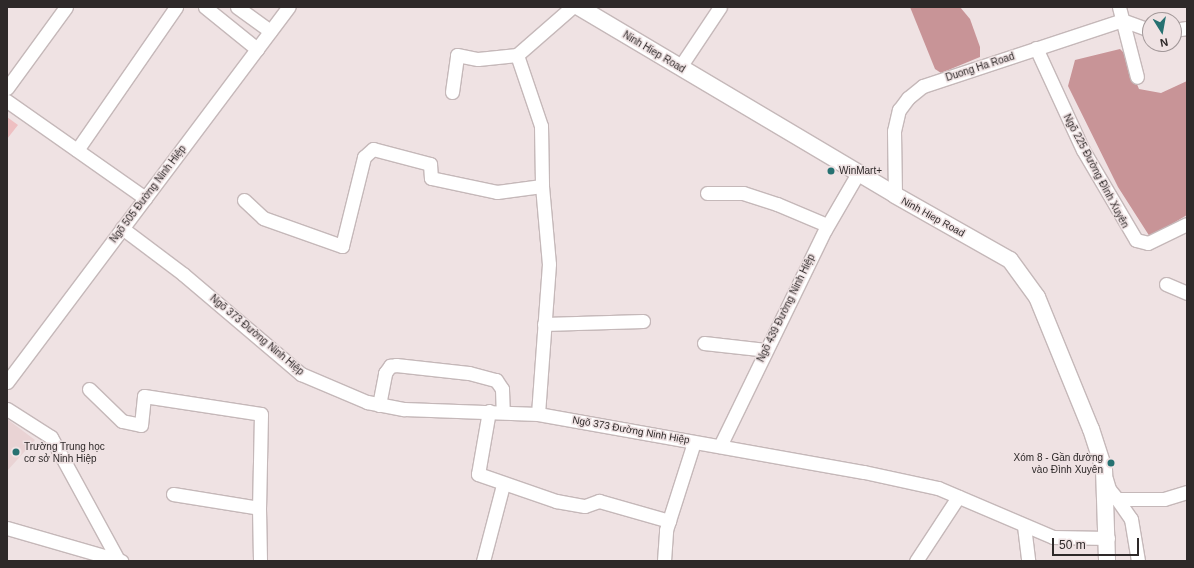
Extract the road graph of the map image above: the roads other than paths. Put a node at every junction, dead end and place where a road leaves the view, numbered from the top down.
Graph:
1 (176, 7) edge
2 (205, 7) edge
3 (237, 7) edge
4 (289, 7) edge
5 (572, 7) edge
6 (579, 7) edge
7 (720, 7) edge
8 (64, 8) edge
9 (1121, 13) edge
10 (1142, 25) edge
11 (270, 31) junction
12 (1036, 48) junction
13 (257, 49) junction
14 (517, 55) junction
15 (680, 67) junction
16 (1137, 77) dead end
17 (7, 88) edge
18 (452, 92) dead end
19 (7, 101) edge
20 (78, 150) junction
21 (858, 173) junction
22 (542, 186) junction
23 (706, 193) dead end
24 (895, 195) junction
25 (145, 198) junction
26 (244, 200) dead end
27 (1187, 224) edge
28 (828, 225) junction
29 (122, 228) junction
30 (1166, 284) dead end
31 (1187, 293) edge
32 (643, 321) dead end
33 (544, 324) junction
34 (704, 343) dead end
35 (766, 350) junction
36 (7, 382) edge
37 (89, 389) dead end
38 (379, 405) junction
39 (7, 409) edge
40 (489, 412) junction
41 (503, 412) junction
42 (538, 414) junction
43 (694, 442) junction
44 (720, 446) junction
45 (1104, 469) junction
46 (503, 485) junction
47 (1187, 492) edge
48 (173, 494) dead end
49 (958, 497) junction
50 (1117, 499) junction
51 (259, 508) junction
52 (669, 521) junction
53 (1024, 526) junction
54 (7, 528) edge
55 (1108, 538) junction
56 (119, 561) edge
57 (260, 561) edge
58 (483, 561) edge
59 (664, 561) edge
60 (916, 561) edge
61 (1028, 561) edge
62 (1107, 561) edge
63 (1138, 561) edge

1 - 20 street
2 - 13 street
3 - 11 street
4 - 11 street, Ngõ 505 Đường Ninh Hiệp
5 - 14 street
6 - 15 main road, Ninh Hiep Road
7 - 15 street
8 - 17 street
9 - 10 street
9 - 12 street, Duong Ha Road
9 - 16 street
11 - 13 street, Ngõ 505 Đường Ninh Hiệp
12 - 24 street, Duong Ha Road
12 - 27 street, Ngõ 225 Đường Đình Xuyên
13 - 25 street, Ngõ 505 Đường Ninh Hiệp
14 - 18 street
14 - 22 street
15 - 21 main road, Ninh Hiep Road
19 - 20 street
20 - 25 street
21 - 24 main road, Ninh Hiep Road
21 - 28 street, Ngõ 439 Đường Ninh Hiệp
22 - 26 street
22 - 33 street
23 - 28 street
24 - 45 main road, Ninh Hiep Road
25 - 29 street, Ngõ 505 Đường Ninh Hiệp
28 - 35 street, Ngõ 439 Đường Ninh Hiệp
29 - 36 street, Ngõ 505 Đường Ninh Hiệp
29 - 38 street, Ngõ 373 Đường Ninh Hiệp
30 - 31 street
32 - 33 street
33 - 42 street
34 - 35 street
35 - 44 street, Ngõ 439 Đường Ninh Hiệp
37 - 51 street
38 - 40 street, Ngõ 373 Đường Ninh Hiệp
38 - 41 street
39 - 56 street
40 - 41 street, Ngõ 373 Đường Ninh Hiệp
40 - 46 street
41 - 42 street, Ngõ 373 Đường Ninh Hiệp
42 - 43 street, Ngõ 373 Đường Ninh Hiệp
43 - 44 street, Ngõ 373 Đường Ninh Hiệp
43 - 52 street
44 - 49 street, Ngõ 373 Đường Ninh Hiệp
45 - 50 street
45 - 55 main road, Ninh Hiep Road
46 - 52 street
46 - 58 street
47 - 50 street
48 - 51 street
49 - 53 street, Ngõ 373 Đường Ninh Hiệp
49 - 60 street
50 - 63 street
51 - 57 street
52 - 59 street
53 - 55 street, Ngõ 373 Đường Ninh Hiệp
53 - 61 street
54 - 56 street
55 - 62 main road, Ninh Hiep Road

